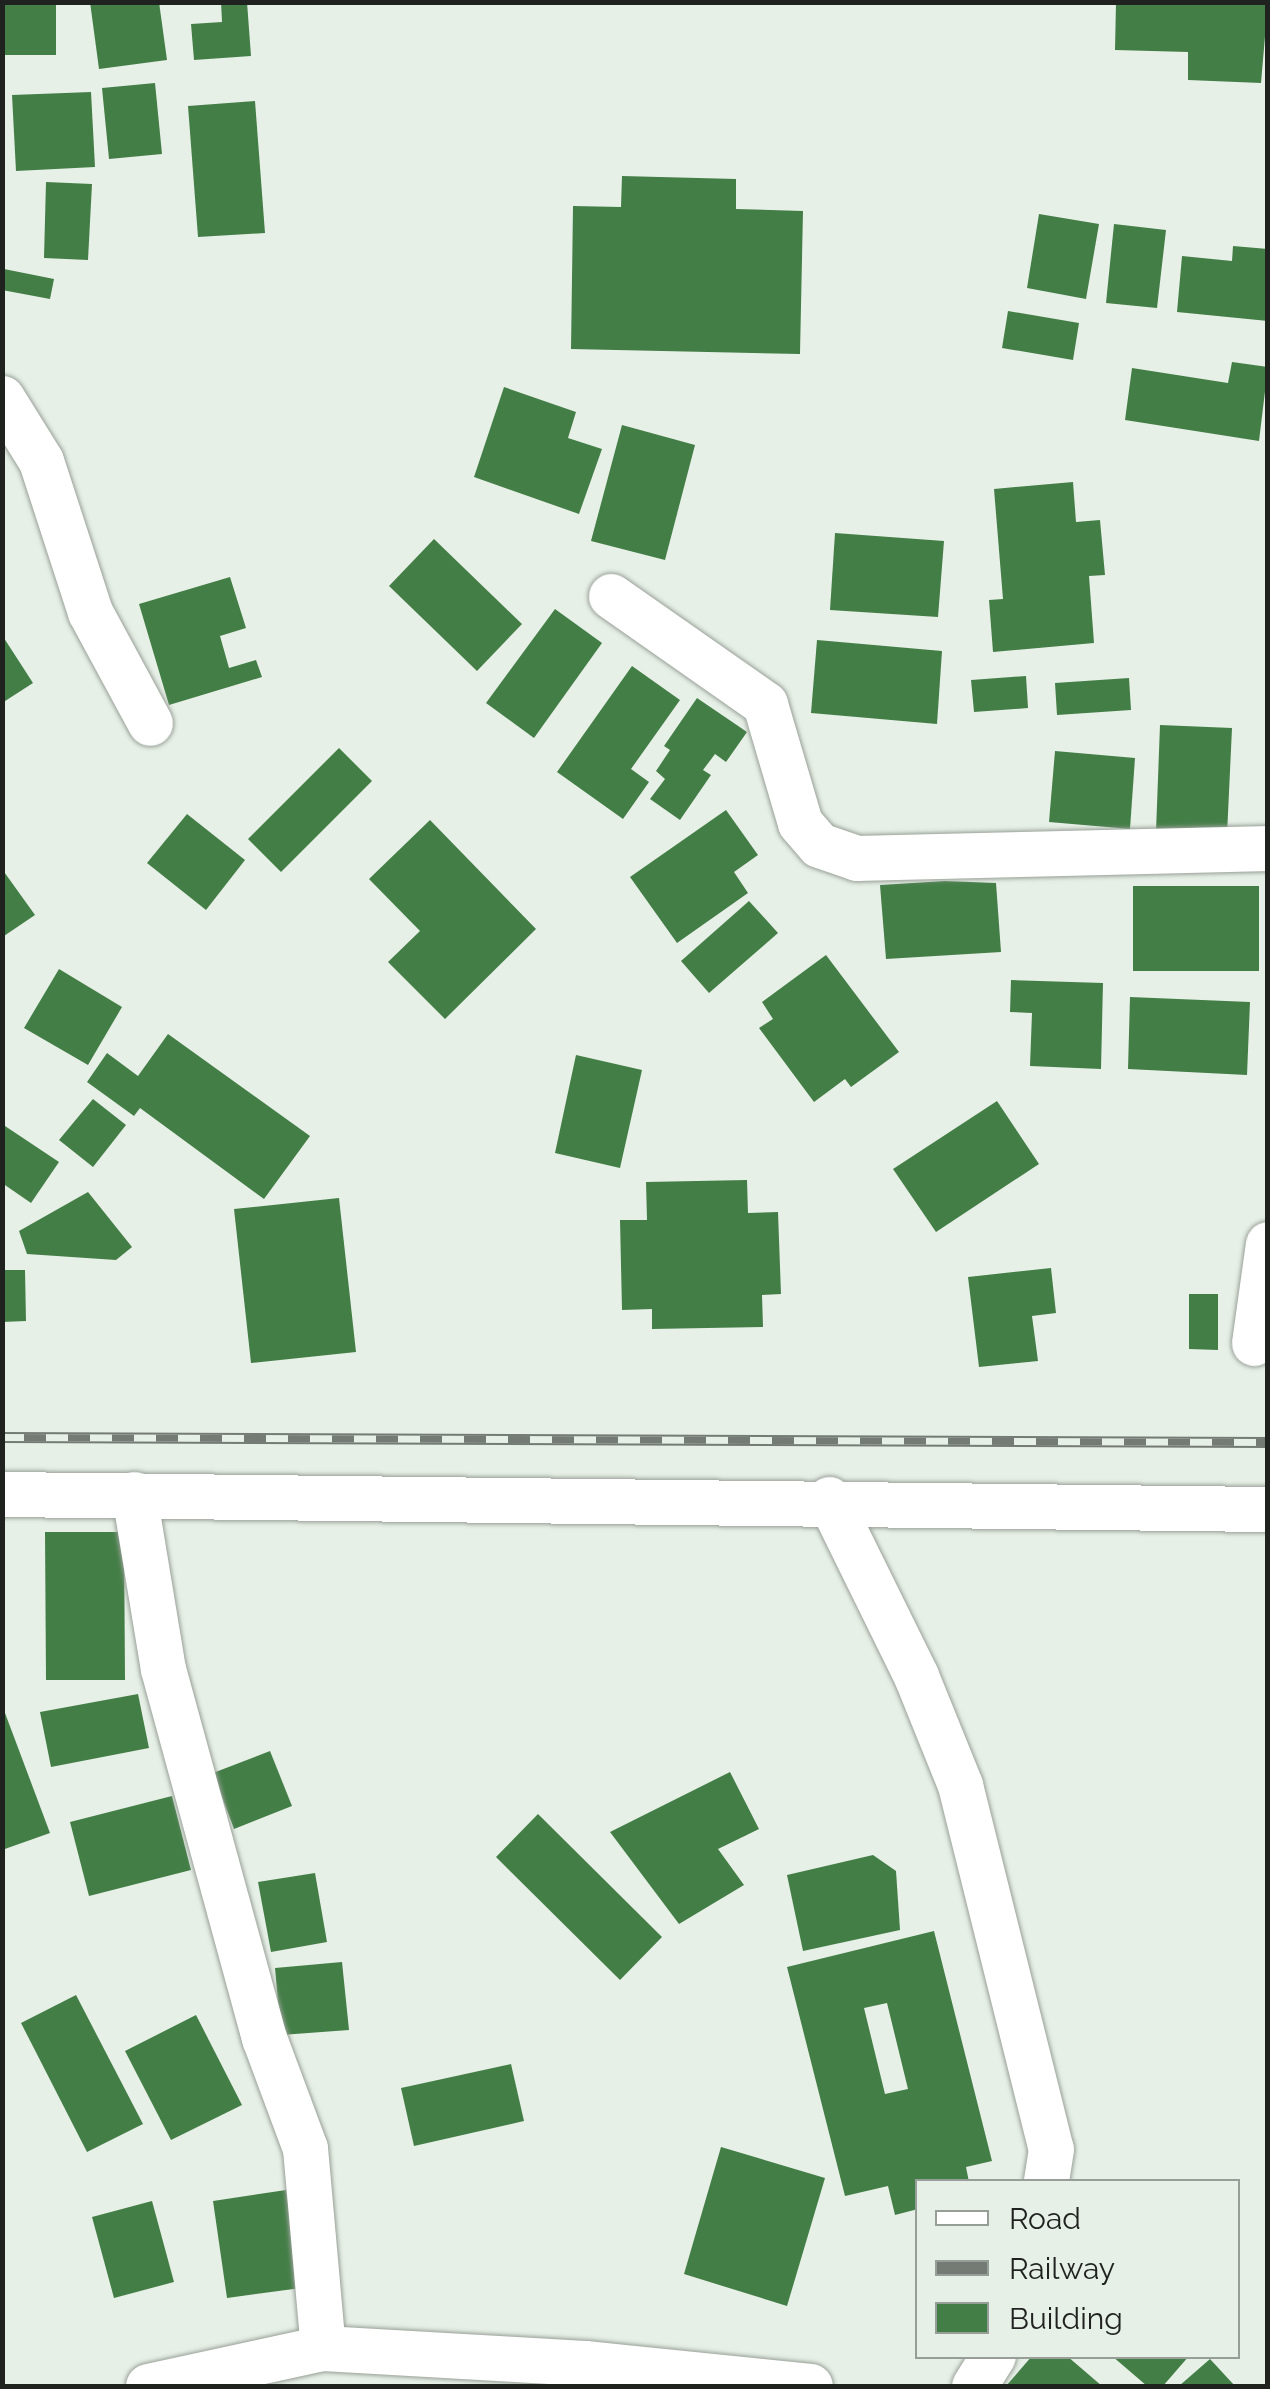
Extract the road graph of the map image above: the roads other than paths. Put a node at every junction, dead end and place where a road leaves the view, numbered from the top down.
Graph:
1 (2, 398) edge
2 (612, 596) dead end
3 (150, 723) dead end
4 (1268, 848) edge
5 (1268, 1244) edge
6 (1254, 1342) dead end
7 (2, 1494) edge
8 (134, 1494) junction
9 (829, 1499) junction
10 (1268, 1509) edge
11 (1046, 2179) edge
12 (323, 2348) junction
13 (990, 2359) edge
14 (148, 2386) edge
15 (810, 2386) edge
16 (974, 2386) edge

1 - 3 street
2 - 4 street
5 - 6 street
7 - 8 street
8 - 9 street
8 - 12 street
9 - 10 street
9 - 11 street
12 - 14 street
12 - 15 street
13 - 16 street

